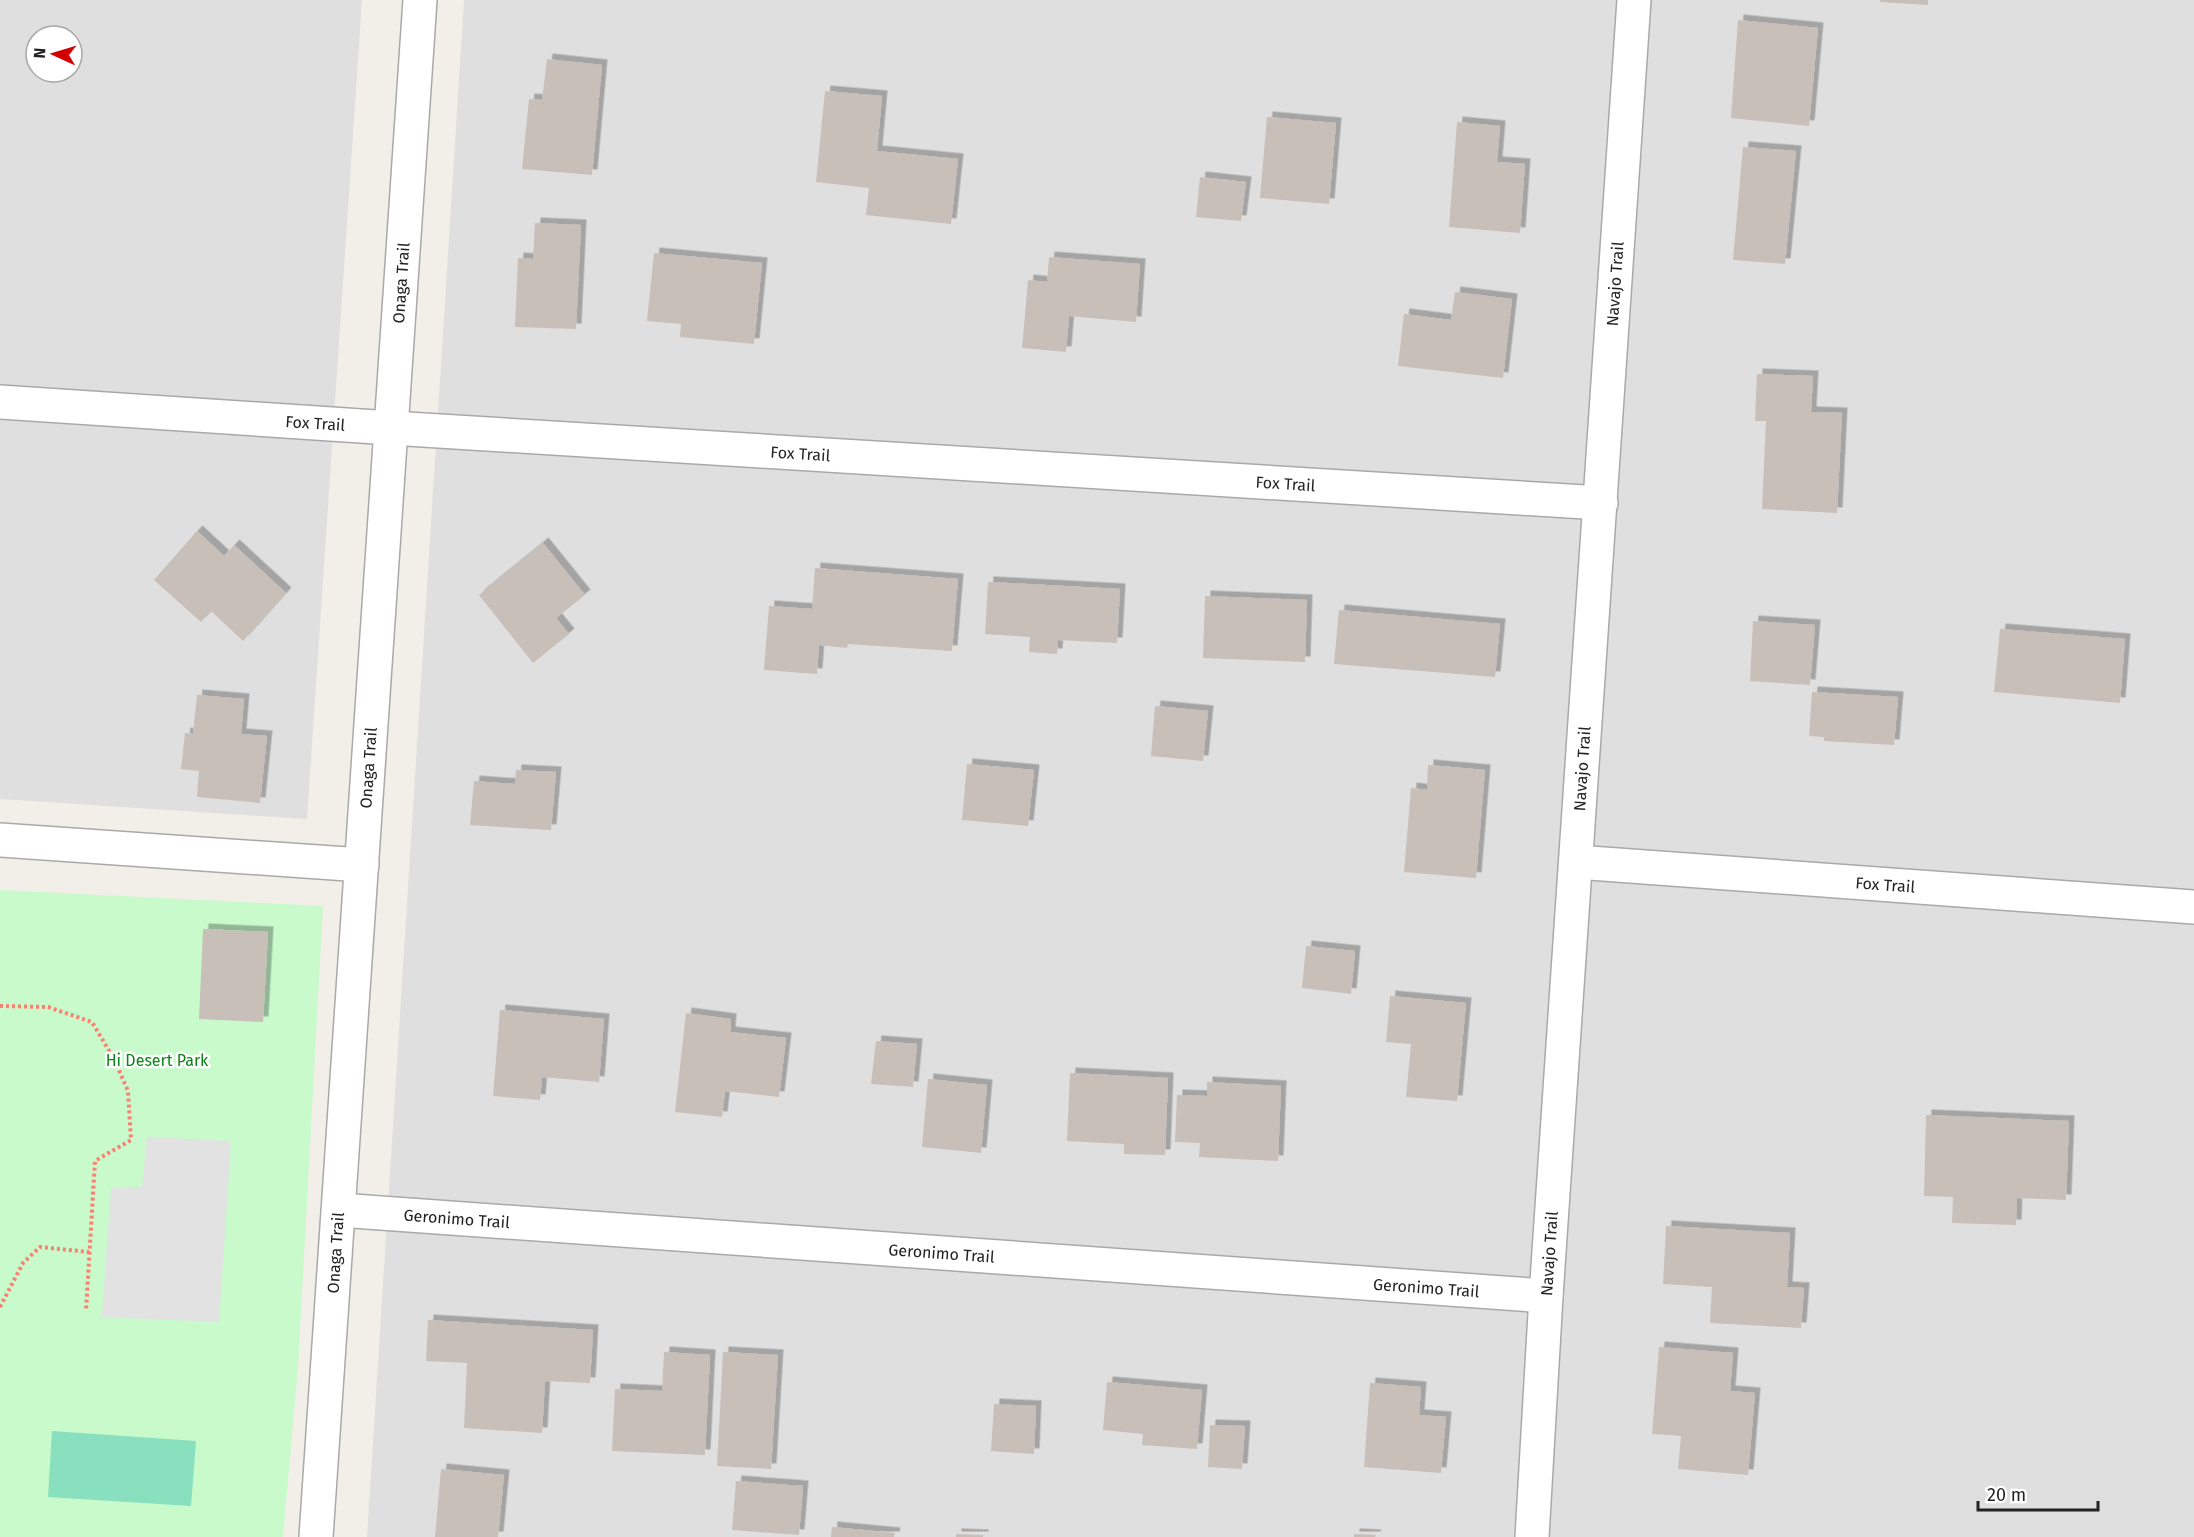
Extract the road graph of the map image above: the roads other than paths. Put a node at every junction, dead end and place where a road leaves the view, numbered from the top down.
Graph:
1 (420, 0) edge
2 (1634, 0) edge
3 (0, 402) edge
4 (391, 429) junction
5 (1601, 503) junction
6 (0, 840) edge
7 (1576, 862) junction
8 (362, 865) junction
9 (2194, 907) edge
10 (339, 1210) junction
11 (1546, 1296) junction
12 (316, 1537) edge
13 (1532, 1537) edge

1 - 4 street, Onaga Trail
2 - 5 street, Navajo Trail
3 - 4 street, Fox Trail
4 - 5 street, Fox Trail
4 - 8 street, Onaga Trail
5 - 7 street, Navajo Trail
6 - 8 street
7 - 9 street, Fox Trail
7 - 11 street, Navajo Trail
8 - 10 street, Onaga Trail
10 - 11 street, Geronimo Trail
10 - 12 street, Onaga Trail
11 - 13 street, Navajo Trail

